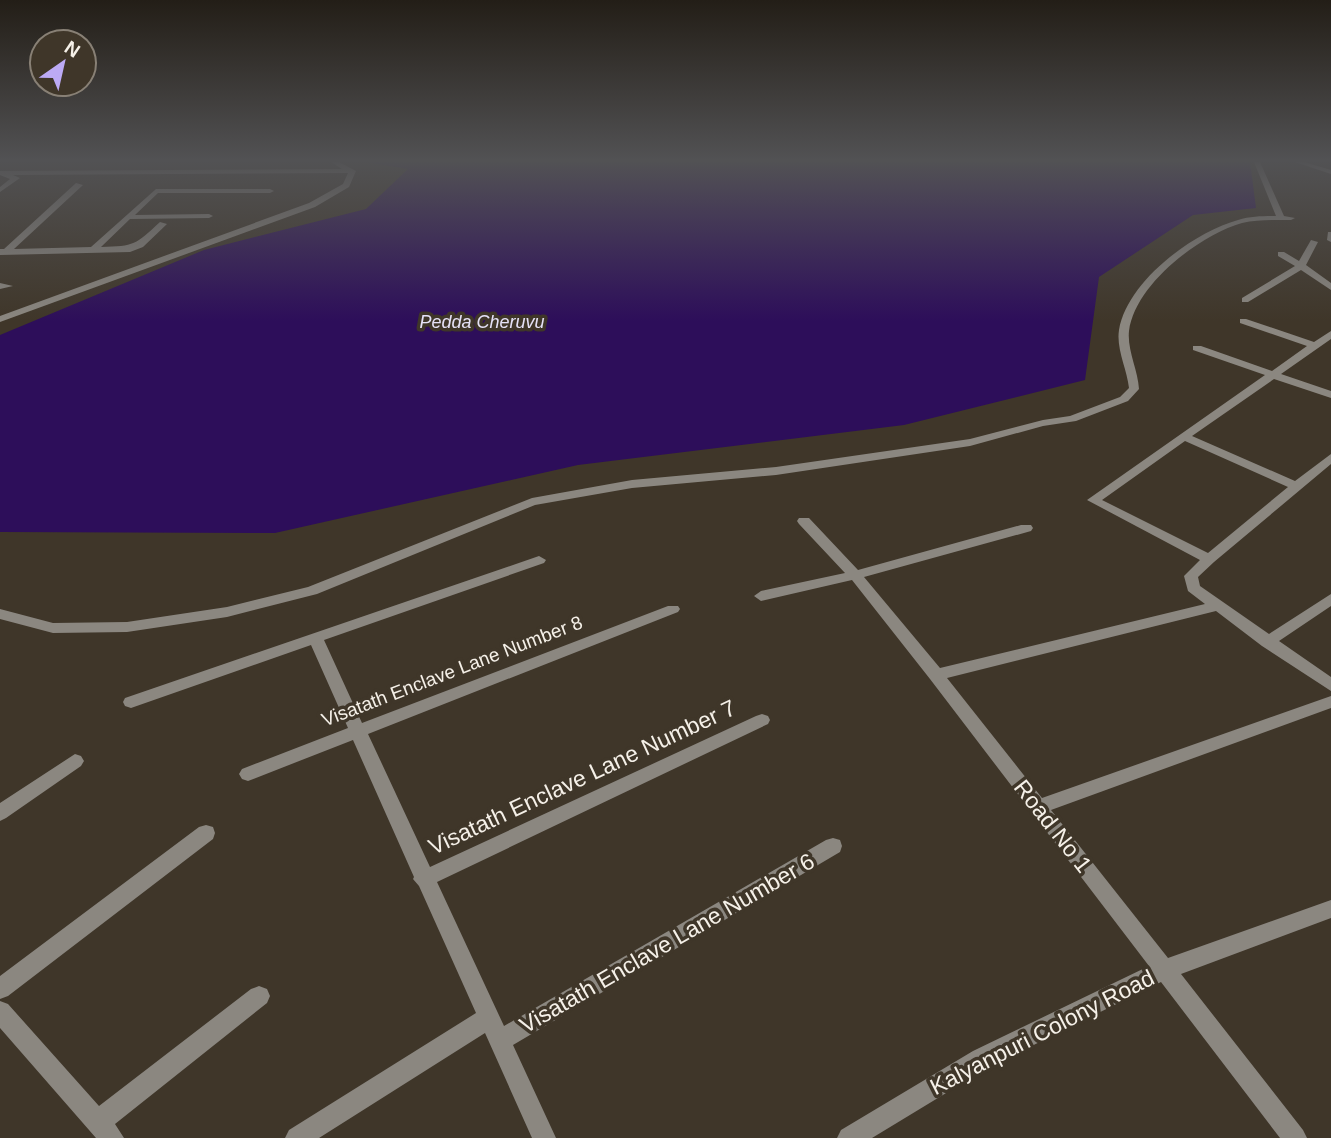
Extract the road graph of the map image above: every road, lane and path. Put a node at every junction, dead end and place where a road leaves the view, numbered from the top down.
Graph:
1 (45, 215) edge
2 (284, 215) edge
3 (1285, 215) edge
4 (209, 216) dead end
5 (128, 217) joint
6 (163, 224) dead end
7 (1331, 234) edge
8 (1331, 240) edge
9 (1314, 242) dead end
10 (93, 250) junction
11 (3, 252) edge
12 (1281, 254) dead end
13 (1301, 266) junction
14 (1331, 287) edge
15 (1245, 300) dead end
16 (0, 319) edge
17 (1243, 321) dead end
18 (1331, 334) edge
19 (1314, 345) junction
20 (1197, 348) dead end
21 (1272, 374) junction
22 (1331, 395) edge
23 (1185, 437) junction
24 (1331, 458) edge
25 (1296, 486) junction
26 (804, 521) dead end
27 (1026, 528) dead end
28 (539, 559) dead end
29 (1209, 559) junction
30 (855, 575) junction
31 (761, 596) dead end
32 (1331, 599) edge
33 (1216, 606) junction
34 (673, 608) dead end
35 (0, 614) edge
36 (315, 638) junction
37 (1268, 642) junction
38 (936, 675) junction
39 (1331, 685) edge
40 (131, 702) dead end
41 (1331, 702) edge
42 (762, 719) dead end
43 (356, 731) junction
44 (75, 761) dead end
45 (248, 774) dead end
46 (1038, 807) junction
47 (0, 813) edge
48 (206, 833) dead end
49 (833, 846) dead end
50 (423, 879) junction
51 (1331, 909) edge
52 (1164, 970) junction
53 (0, 989) edge
54 (259, 996) dead end
55 (0, 1012) edge
56 (490, 1017) junction
57 (501, 1040) junction
58 (105, 1130) edge
59 (296, 1138) edge
60 (544, 1138) edge
61 (849, 1138) edge
62 (1295, 1138) edge

1 - 11 street
2 - 16 street
3 - 35 street
4 - 5 street
5 - 10 street
6 - 10 street
7 - 8 street
9 - 13 street
10 - 11 street
12 - 13 street
13 - 14 street
13 - 15 street
17 - 19 street
18 - 19 street
19 - 21 street
20 - 21 street
21 - 22 street
21 - 23 street
23 - 25 street
23 - 29 street
24 - 25 street
25 - 29 street
26 - 30 street, Road No 1
27 - 30 street
28 - 36 street
29 - 33 street
30 - 31 street
30 - 38 street, Road No 1
32 - 37 street
33 - 37 street
33 - 38 street
34 - 43 street, Visatath Enclave Lane Number 8
36 - 40 street
36 - 43 street
37 - 39 street
38 - 46 street, Road No 1
41 - 46 street
42 - 50 street, Visatath Enclave Lane Number 7
43 - 45 street, Visatath Enclave Lane Number 8
43 - 50 street
44 - 47 street
46 - 52 street, Road No 1
48 - 53 street
49 - 57 street, Visatath Enclave Lane Number 6
50 - 56 street
51 - 52 street, Kalyanpuri Colony Road
52 - 61 street, Kalyanpuri Colony Road
52 - 62 street, Road No 1
54 - 58 street
55 - 58 street
56 - 57 street
56 - 59 street, Visatath Enclave Lane Number 6
57 - 60 street

